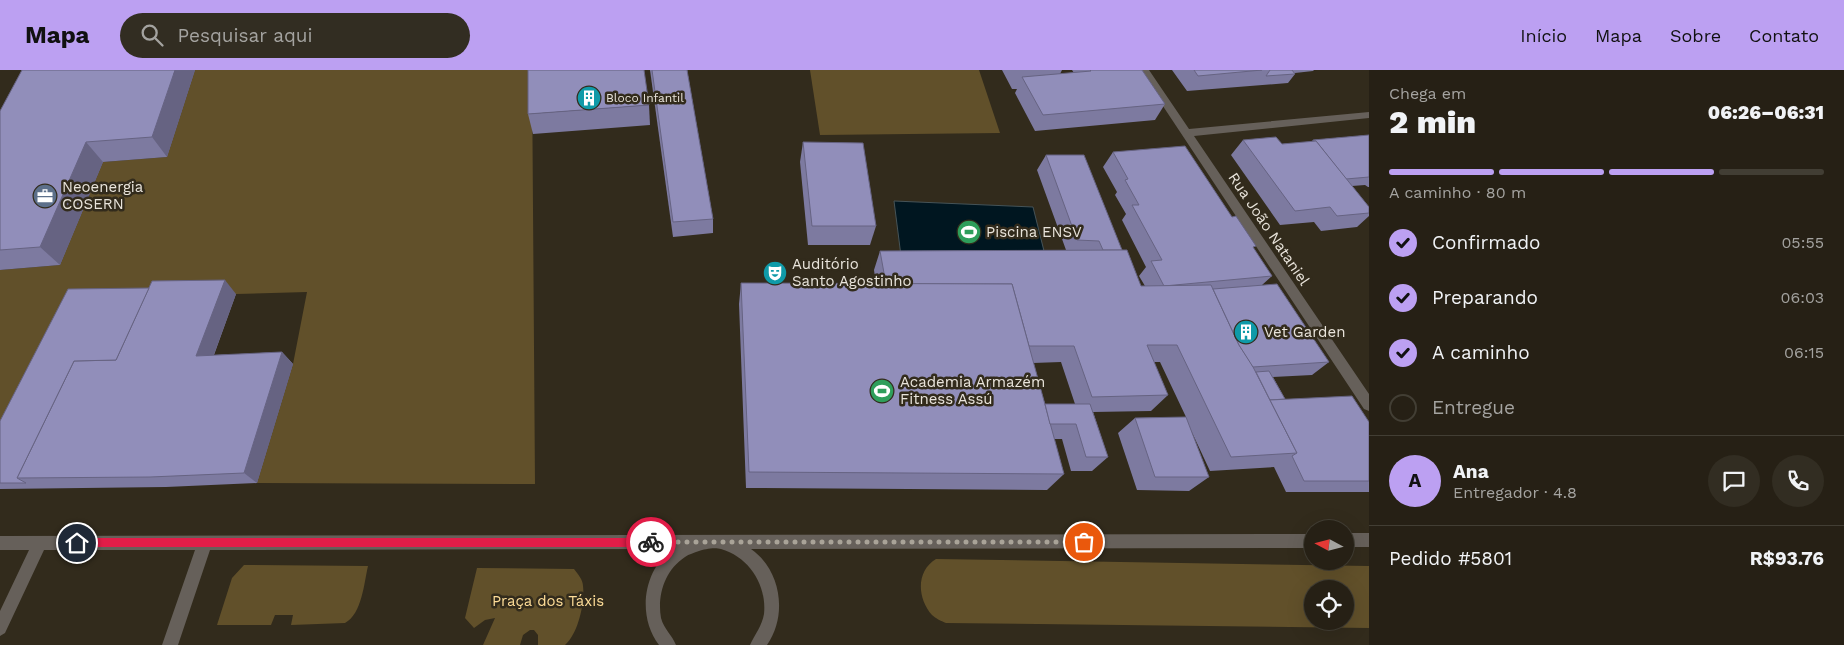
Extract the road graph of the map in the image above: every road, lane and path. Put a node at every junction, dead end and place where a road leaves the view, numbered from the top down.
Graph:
1 (1144, 70) edge
2 (1369, 116) edge
3 (1187, 133) junction
4 (1369, 405) edge
5 (1354, 540) edge
6 (1369, 540) edge
7 (1304, 541) edge
8 (205, 542) junction
9 (0, 543) edge
10 (40, 543) junction
11 (710, 543) junction
12 (0, 628) edge
13 (170, 645) edge
14 (668, 645) edge
15 (758, 645) edge

1 - 3 street, Rua João Nataniel
2 - 3 street
3 - 4 street, Rua João Nataniel
5 - 6 street
7 - 11 street
8 - 10 street
8 - 11 street
8 - 13 street
9 - 10 street
10 - 12 street
11 - 14 street
11 - 15 street

